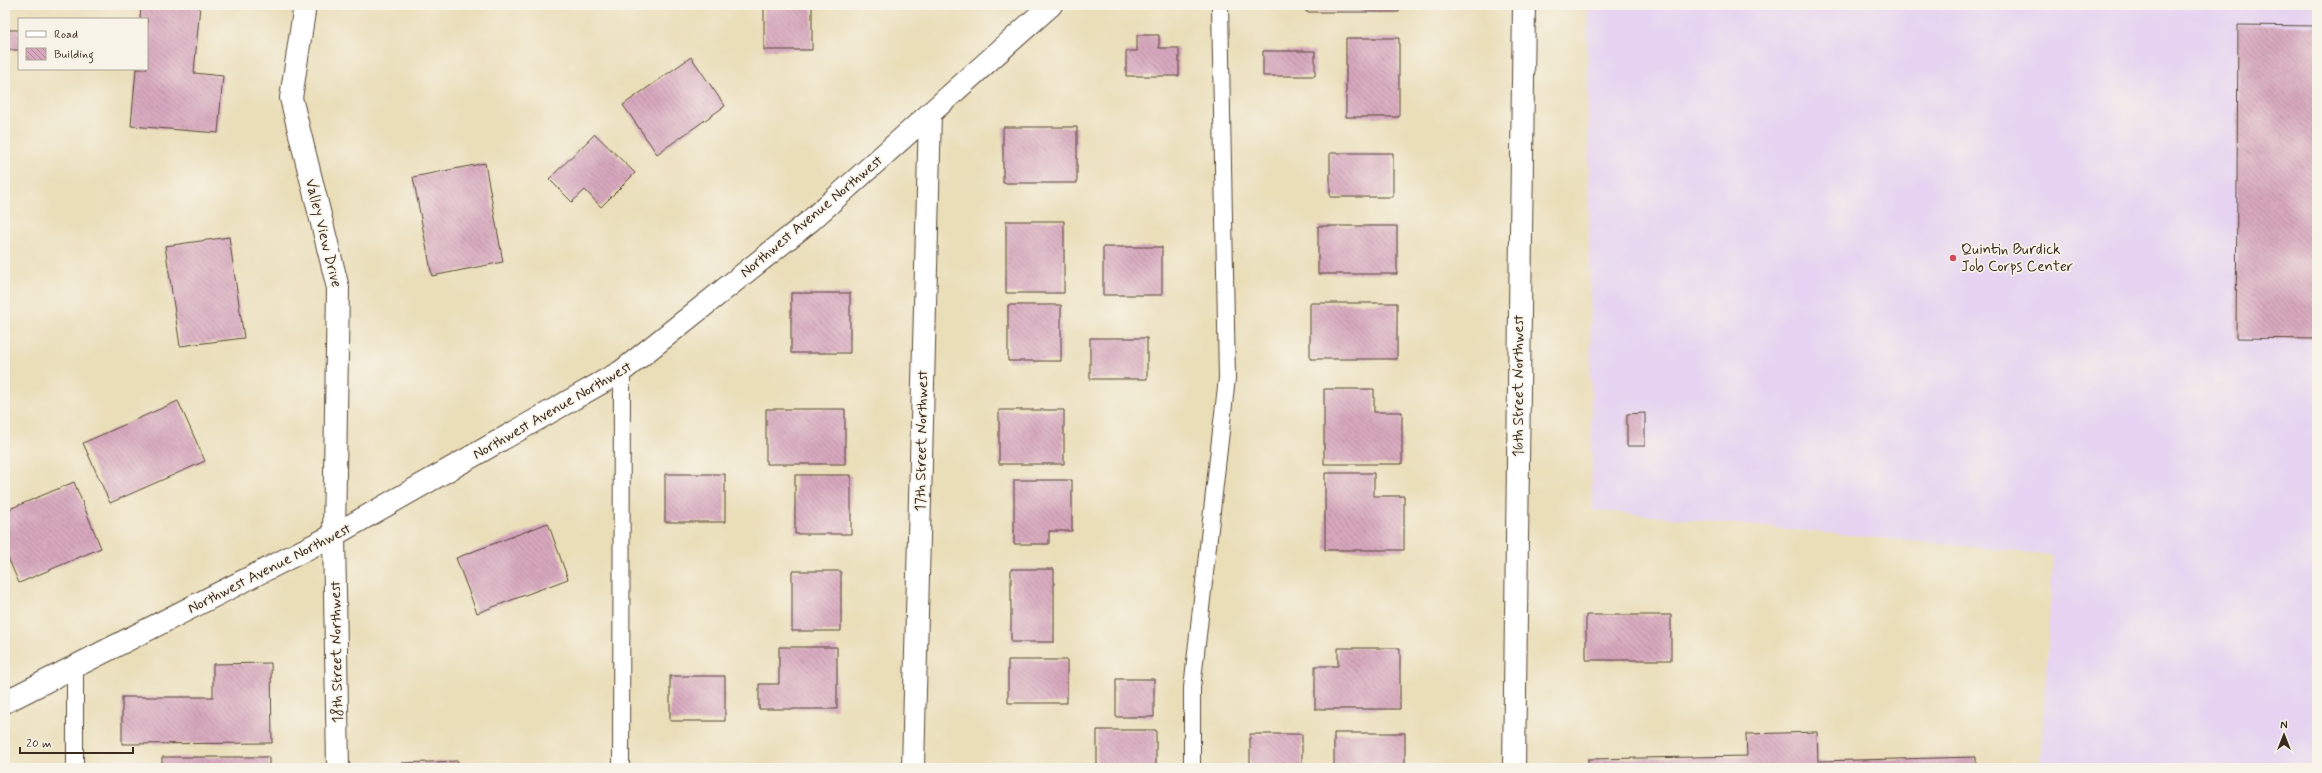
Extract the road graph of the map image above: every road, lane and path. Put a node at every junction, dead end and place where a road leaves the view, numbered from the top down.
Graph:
1 (305, 5) edge
2 (1051, 5) edge
3 (1220, 5) edge
4 (1524, 5) edge
5 (930, 114) junction
6 (622, 371) junction
7 (334, 535) junction
8 (75, 667) junction
9 (5, 702) edge
10 (75, 768) edge
11 (338, 768) edge
12 (622, 768) edge
13 (913, 768) edge
14 (1192, 768) edge
15 (1514, 768) edge

1 - 7 street, Valley View Drive
2 - 5 street, Northwest Avenue Northwest
3 - 14 lane
4 - 15 street, 16th Street Northwest
5 - 6 street, Northwest Avenue Northwest
5 - 13 street, 17th Street Northwest
6 - 7 street, Northwest Avenue Northwest
6 - 12 lane
7 - 8 street, Northwest Avenue Northwest
7 - 11 street, 18th Street Northwest
8 - 9 street, Northwest Avenue Northwest
8 - 10 lane

